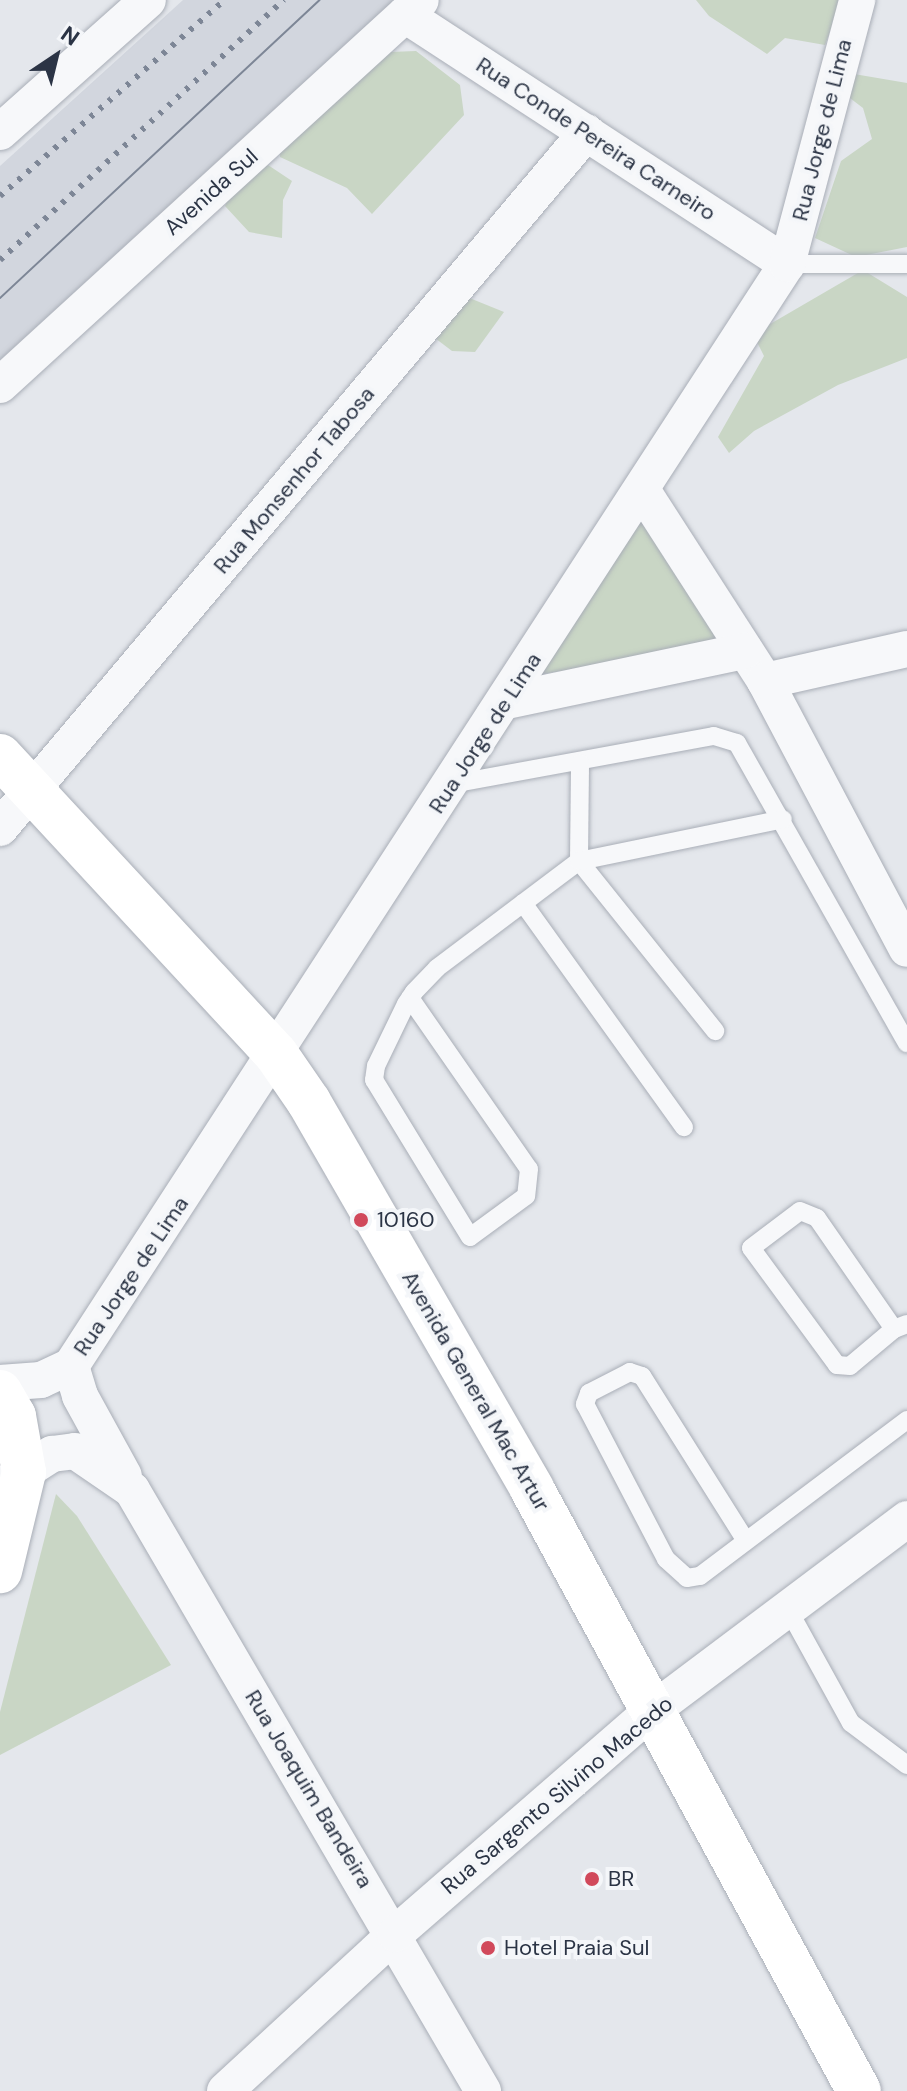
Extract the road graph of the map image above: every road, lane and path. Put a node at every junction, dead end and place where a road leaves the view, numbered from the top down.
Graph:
1 (148, 0) edge
2 (857, 0) edge
3 (413, 7) edge
4 (2, 128) edge
5 (587, 132) junction
6 (787, 264) junction
7 (907, 264) edge
8 (0, 385) edge
9 (642, 490) junction
10 (907, 649) edge
11 (745, 651) junction
12 (765, 681) junction
13 (507, 701) junction
14 (0, 756) edge
15 (580, 763) junction
16 (449, 785) junction
17 (31, 791) junction
18 (783, 819) junction
19 (0, 828) edge
20 (579, 861) junction
21 (523, 903) junction
22 (907, 949) edge
23 (410, 998) junction
24 (715, 1031) dead end
25 (907, 1043) edge
26 (276, 1054) junction
27 (684, 1127) dead end
28 (901, 1326) edge
29 (71, 1366) junction
30 (0, 1383) edge
31 (0, 1392) edge
32 (907, 1420) edge
33 (12, 1480) edge
34 (132, 1490) junction
35 (906, 1523) edge
36 (746, 1541) junction
37 (0, 1571) edge
38 (788, 1609) junction
39 (653, 1710) junction
40 (907, 1765) edge
41 (395, 1934) junction
42 (225, 2091) edge
43 (483, 2091) edge
44 (859, 2091) edge

1 - 4 street
2 - 6 street, Rua Jorge de Lima
3 - 5 street, Rua Conde Pereira Carneiro
3 - 8 street, Avenida Sul
5 - 6 street, Rua Conde Pereira Carneiro
5 - 17 street, Rua Monsenhor Tabosa
6 - 7 lane
6 - 9 street, Rua Jorge de Lima
9 - 11 street
9 - 13 street, Rua Jorge de Lima
10 - 12 street
11 - 12 street
11 - 13 street
12 - 22 street
13 - 16 street, Rua Jorge de Lima
14 - 17 main road, Avenida General Mac Artur
15 - 16 lane
15 - 18 lane
15 - 20 lane
16 - 26 street, Rua Jorge de Lima
17 - 19 street, Rua Monsenhor Tabosa
17 - 26 main road, Avenida General Mac Artur
18 - 20 lane
18 - 25 lane
20 - 21 lane
20 - 24 lane
21 - 23 lane
21 - 27 lane
23 - 23 lane
26 - 29 street, Rua Jorge de Lima
26 - 39 main road, Avenida General Mac Artur
28 - 28 lane
29 - 30 street, Rua Jorge de Lima
29 - 34 street, Rua Joaquim Bandeira
31 - 33 main road
32 - 36 lane
33 - 34 street, Rua Joaquim Bandeira
33 - 37 main road
34 - 41 street, Rua Joaquim Bandeira
35 - 38 street, Rua Sargento Silvino Macedo
36 - 36 lane
38 - 39 street, Rua Sargento Silvino Macedo
38 - 40 lane
39 - 41 street, Rua Sargento Silvino Macedo
39 - 44 main road, Avenida General Mac Artur
41 - 42 street, Rua Sargento Silvino Macedo
41 - 43 street, Rua Joaquim Bandeira

